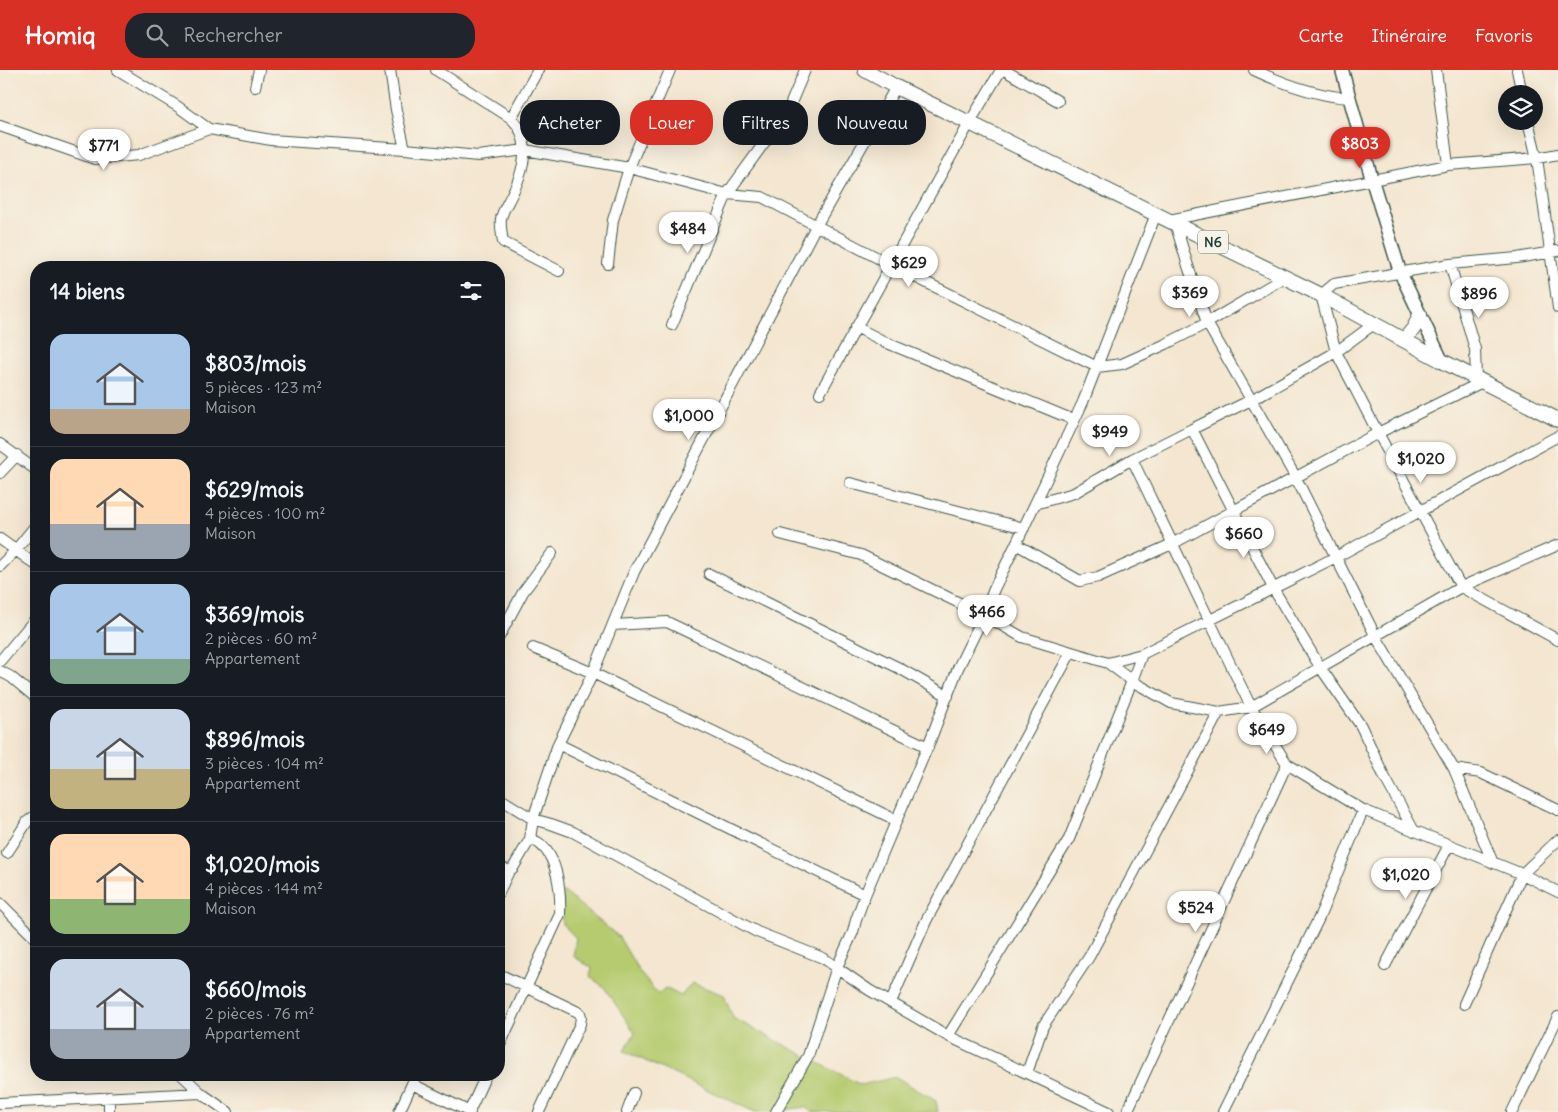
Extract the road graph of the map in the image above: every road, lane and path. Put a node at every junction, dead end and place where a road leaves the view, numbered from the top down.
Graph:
1 (118, 70) edge
2 (259, 70) edge
3 (390, 70) edge
4 (436, 70) edge
5 (538, 70) edge
6 (670, 70) edge
7 (805, 70) edge
8 (865, 70) edge
9 (1002, 70) edge
10 (1254, 70) edge
11 (1342, 70) edge
12 (1436, 70) edge
13 (1517, 70) edge
14 (1520, 85) edge
15 (255, 87) dead end
16 (896, 87) junction
17 (1350, 98) junction
18 (1058, 101) dead end
19 (511, 118) junction
20 (970, 122) junction
21 (0, 126) edge
22 (210, 129) junction
23 (1530, 130) edge
24 (405, 149) junction
25 (525, 150) junction
26 (1558, 154) edge
27 (1537, 158) junction
28 (1448, 165) junction
29 (629, 168) junction
30 (1372, 180) junction
31 (727, 194) junction
32 (1167, 219) junction
33 (816, 226) junction
34 (1554, 251) edge
35 (608, 264) dead end
36 (1450, 264) junction
37 (891, 265) junction
38 (559, 271) dead end
39 (1400, 272) junction
40 (1285, 277) junction
41 (1321, 295) junction
42 (1558, 308) edge
43 (1420, 315) junction
44 (1208, 323) junction
45 (1374, 324) junction
46 (672, 325) dead end
47 (856, 327) junction
48 (1404, 340) junction
49 (1336, 352) junction
50 (1442, 361) junction
51 (1097, 366) junction
52 (1479, 380) junction
53 (820, 393) dead end
54 (1251, 400) junction
55 (1074, 420) junction
56 (1558, 420) edge
57 (1192, 429) junction
58 (1378, 433) junction
59 (1558, 436) edge
60 (0, 444) edge
61 (17, 456) junction
62 (1132, 459) junction
63 (30, 466) edge
64 (0, 473) edge
65 (1296, 478) junction
66 (850, 483) dead end
67 (1035, 504) junction
68 (1420, 510) junction
69 (1234, 511) junction
70 (1024, 528) junction
71 (30, 532) edge
72 (780, 534) dead end
73 (0, 539) edge
74 (1016, 544) junction
75 (1172, 544) junction
76 (1558, 545) edge
77 (15, 551) junction
78 (552, 552) dead end
79 (1336, 557) junction
80 (30, 561) edge
81 (0, 566) edge
82 (709, 574) dead end
83 (1461, 587) junction
84 (1273, 588) junction
85 (984, 615) junction
86 (1210, 619) junction
87 (30, 625) edge
88 (505, 625) edge
89 (614, 625) junction
90 (1375, 635) junction
91 (1558, 640) edge
92 (533, 648) dead end
93 (1072, 652) junction
94 (1142, 654) junction
95 (0, 661) edge
96 (1108, 663) junction
97 (1320, 667) junction
98 (0, 671) edge
99 (593, 673) junction
100 (1132, 681) junction
101 (30, 693) edge
102 (948, 696) junction
103 (1251, 707) junction
104 (1219, 712) junction
105 (558, 744) junction
106 (928, 747) junction
107 (1287, 764) junction
108 (1454, 769) junction
109 (505, 802) edge
110 (1362, 810) junction
111 (1558, 810) edge
112 (30, 819) edge
113 (533, 819) junction
114 (896, 820) junction
115 (1414, 831) junction
116 (530, 839) junction
117 (1558, 840) edge
118 (1449, 845) junction
119 (7, 853) dead end
120 (1493, 863) junction
121 (505, 869) edge
122 (509, 871) junction
123 (1522, 874) junction
124 (505, 879) edge
125 (1558, 892) edge
126 (865, 895) junction
127 (0, 903) edge
128 (30, 933) edge
129 (1385, 966) dead end
130 (837, 967) junction
131 (505, 977) edge
132 (527, 987) junction
133 (891, 1002) junction
134 (1464, 1004) dead end
135 (1558, 1017) edge
136 (505, 1035) edge
137 (948, 1036) junction
138 (1027, 1073) junction
139 (189, 1081) edge
140 (414, 1081) edge
141 (416, 1081) edge
142 (483, 1081) edge
143 (201, 1092) junction
144 (634, 1093) dead end
145 (0, 1098) edge
146 (109, 1098) junction
147 (0, 1103) edge
148 (1, 1112) edge
149 (109, 1112) edge
150 (228, 1112) edge
151 (399, 1112) edge
152 (469, 1112) edge
153 (539, 1112) edge
154 (627, 1112) edge
155 (776, 1112) edge
156 (1109, 1112) edge
157 (1127, 1112) edge
158 (1223, 1112) edge
159 (1512, 1112) edge

1 - 22 street
2 - 15 street
3 - 24 street
4 - 19 street
5 - 19 street
6 - 29 street
7 - 31 street
8 - 16 highway, N6
9 - 18 street
9 - 20 street
10 - 17 street
11 - 17 main road
12 - 28 street
13 - 14 street
16 - 20 highway, N6
16 - 33 street
17 - 30 main road
19 - 25 street
20 - 32 highway, N6
20 - 37 street
21 - 22 street
22 - 24 street
23 - 27 street
24 - 25 street
25 - 29 street
25 - 38 street
26 - 27 street
27 - 28 street
27 - 34 street
28 - 30 street
29 - 31 street
29 - 35 street
30 - 32 street
30 - 39 main road
31 - 33 street
31 - 46 street
32 - 40 highway, N6
32 - 44 street
32 - 51 street
33 - 37 street
33 - 89 street
34 - 36 street
34 - 42 street
36 - 39 street
36 - 52 street
37 - 47 street
37 - 51 street
39 - 41 street
39 - 43 main road
40 - 41 highway, N6
40 - 44 street
41 - 45 highway, N6
41 - 49 street
43 - 48 highway
43 - 50 main road
44 - 51 street
44 - 54 street
45 - 48 highway, N6
45 - 49 street
47 - 53 street
47 - 55 street
48 - 50 highway, N6
49 - 54 street
49 - 58 street
50 - 52 highway, N6
51 - 55 street
52 - 56 highway, N6
52 - 58 street
54 - 57 street
54 - 65 street
55 - 67 street
57 - 62 street
57 - 69 street
58 - 65 street
58 - 68 street
59 - 68 street
60 - 61 street
61 - 63 street
61 - 64 street
62 - 67 street
62 - 75 street
65 - 69 street
65 - 79 street
66 - 70 street
67 - 70 street
68 - 79 street
68 - 83 street
69 - 75 street
69 - 84 street
70 - 74 street
71 - 77 street
72 - 85 street
73 - 77 street
74 - 75 street
74 - 85 street
75 - 86 street
76 - 83 street
77 - 80 street
77 - 81 street
78 - 88 street
79 - 84 street
79 - 90 street
82 - 102 street
83 - 90 street
83 - 91 street
84 - 86 street
84 - 97 street
85 - 93 street
85 - 102 street
86 - 94 street
86 - 103 street
87 - 95 street
89 - 99 street
89 - 106 street
90 - 97 street
90 - 108 street
92 - 99 street
93 - 96 street
93 - 133 street
94 - 96 street
94 - 100 street
96 - 100 street
97 - 103 street
97 - 115 street
98 - 101 street
99 - 105 street
99 - 114 street
100 - 104 street
100 - 137 street
102 - 106 street
103 - 104 street
103 - 107 street
104 - 138 street
105 - 113 street
105 - 126 street
106 - 114 street
107 - 110 street
107 - 157 street
108 - 111 street
108 - 120 street
109 - 113 street
110 - 115 street
110 - 158 street
112 - 119 street
113 - 116 street
113 - 130 street
114 - 126 street
115 - 118 street
116 - 122 street
116 - 132 street
117 - 123 street
118 - 120 street
118 - 129 street
120 - 123 street
121 - 122 street
122 - 124 street
123 - 125 street
123 - 134 street
126 - 130 street
127 - 128 street
130 - 133 street
130 - 155 street
131 - 132 street
132 - 136 street
132 - 153 street
133 - 137 street
135 - 159 street
137 - 138 street
138 - 156 street
139 - 143 street
140 - 151 street
141 - 152 street
142 - 152 street
143 - 146 street
143 - 150 street
144 - 154 street
145 - 147 street
146 - 147 street
146 - 149 street
147 - 148 street

